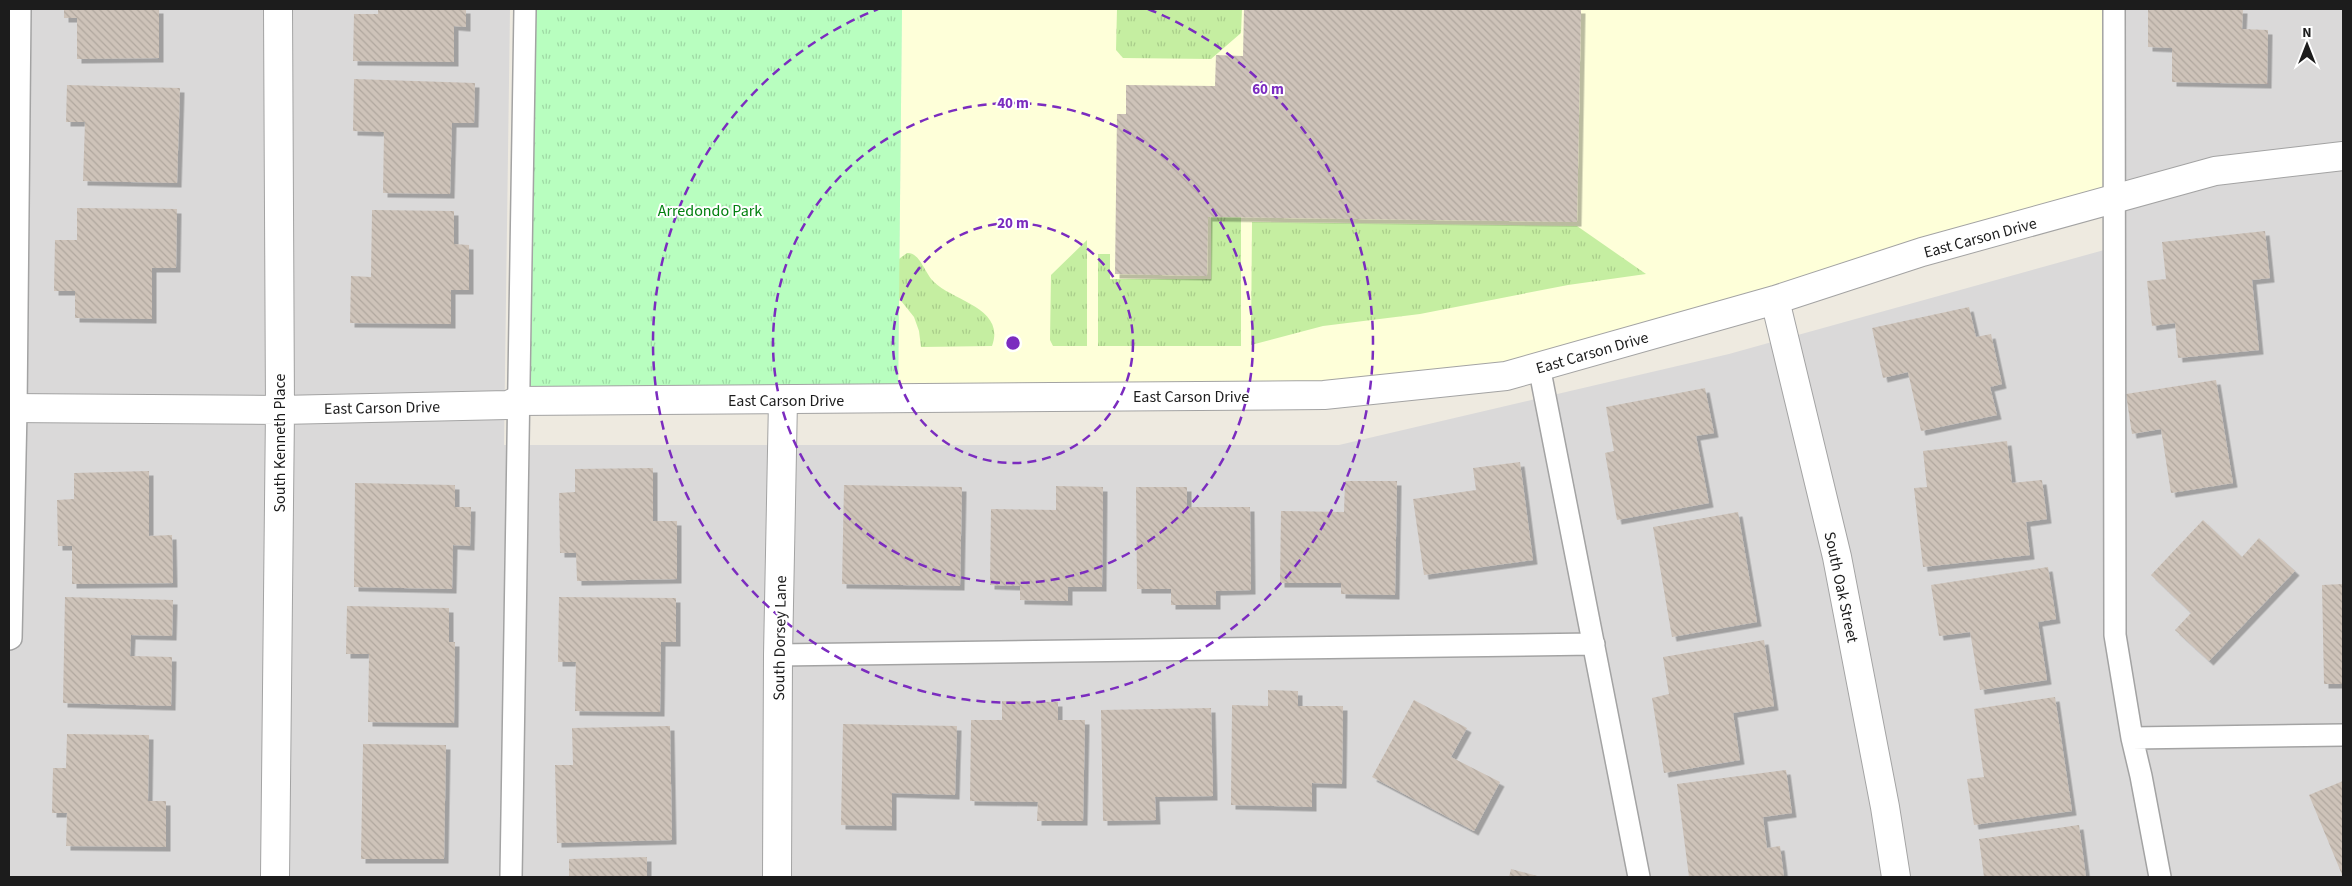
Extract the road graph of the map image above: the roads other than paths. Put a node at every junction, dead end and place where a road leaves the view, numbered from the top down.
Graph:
1 (20, 9) edge
2 (278, 9) edge
3 (524, 9) edge
4 (2114, 9) edge
5 (2343, 156) edge
6 (2115, 200) junction
7 (1775, 300) junction
8 (1539, 366) junction
9 (783, 400) junction
10 (517, 401) junction
11 (13, 409) edge
12 (280, 410) junction
13 (9, 639) edge
14 (1594, 644) junction
15 (778, 655) junction
16 (2343, 735) edge
17 (2132, 738) junction
18 (276, 877) edge
19 (511, 877) edge
20 (777, 877) edge
21 (1639, 877) edge
22 (1896, 877) edge
23 (2160, 877) edge

1 - 11 lane
2 - 12 street, South Kenneth Place
3 - 10 lane
4 - 6 lane
5 - 6 street, East Carson Drive
6 - 7 street, East Carson Drive
6 - 17 lane
7 - 8 street, East Carson Drive
7 - 22 street, South Oak Street
8 - 9 street, East Carson Drive
8 - 14 lane
9 - 10 street, East Carson Drive
9 - 15 street, South Dorsey Lane
10 - 12 street, East Carson Drive
10 - 19 lane
11 - 12 street, East Carson Drive
11 - 13 lane
12 - 18 street, South Kenneth Place
14 - 15 lane
14 - 21 lane
15 - 20 street, South Dorsey Lane
16 - 17 lane
17 - 23 lane

